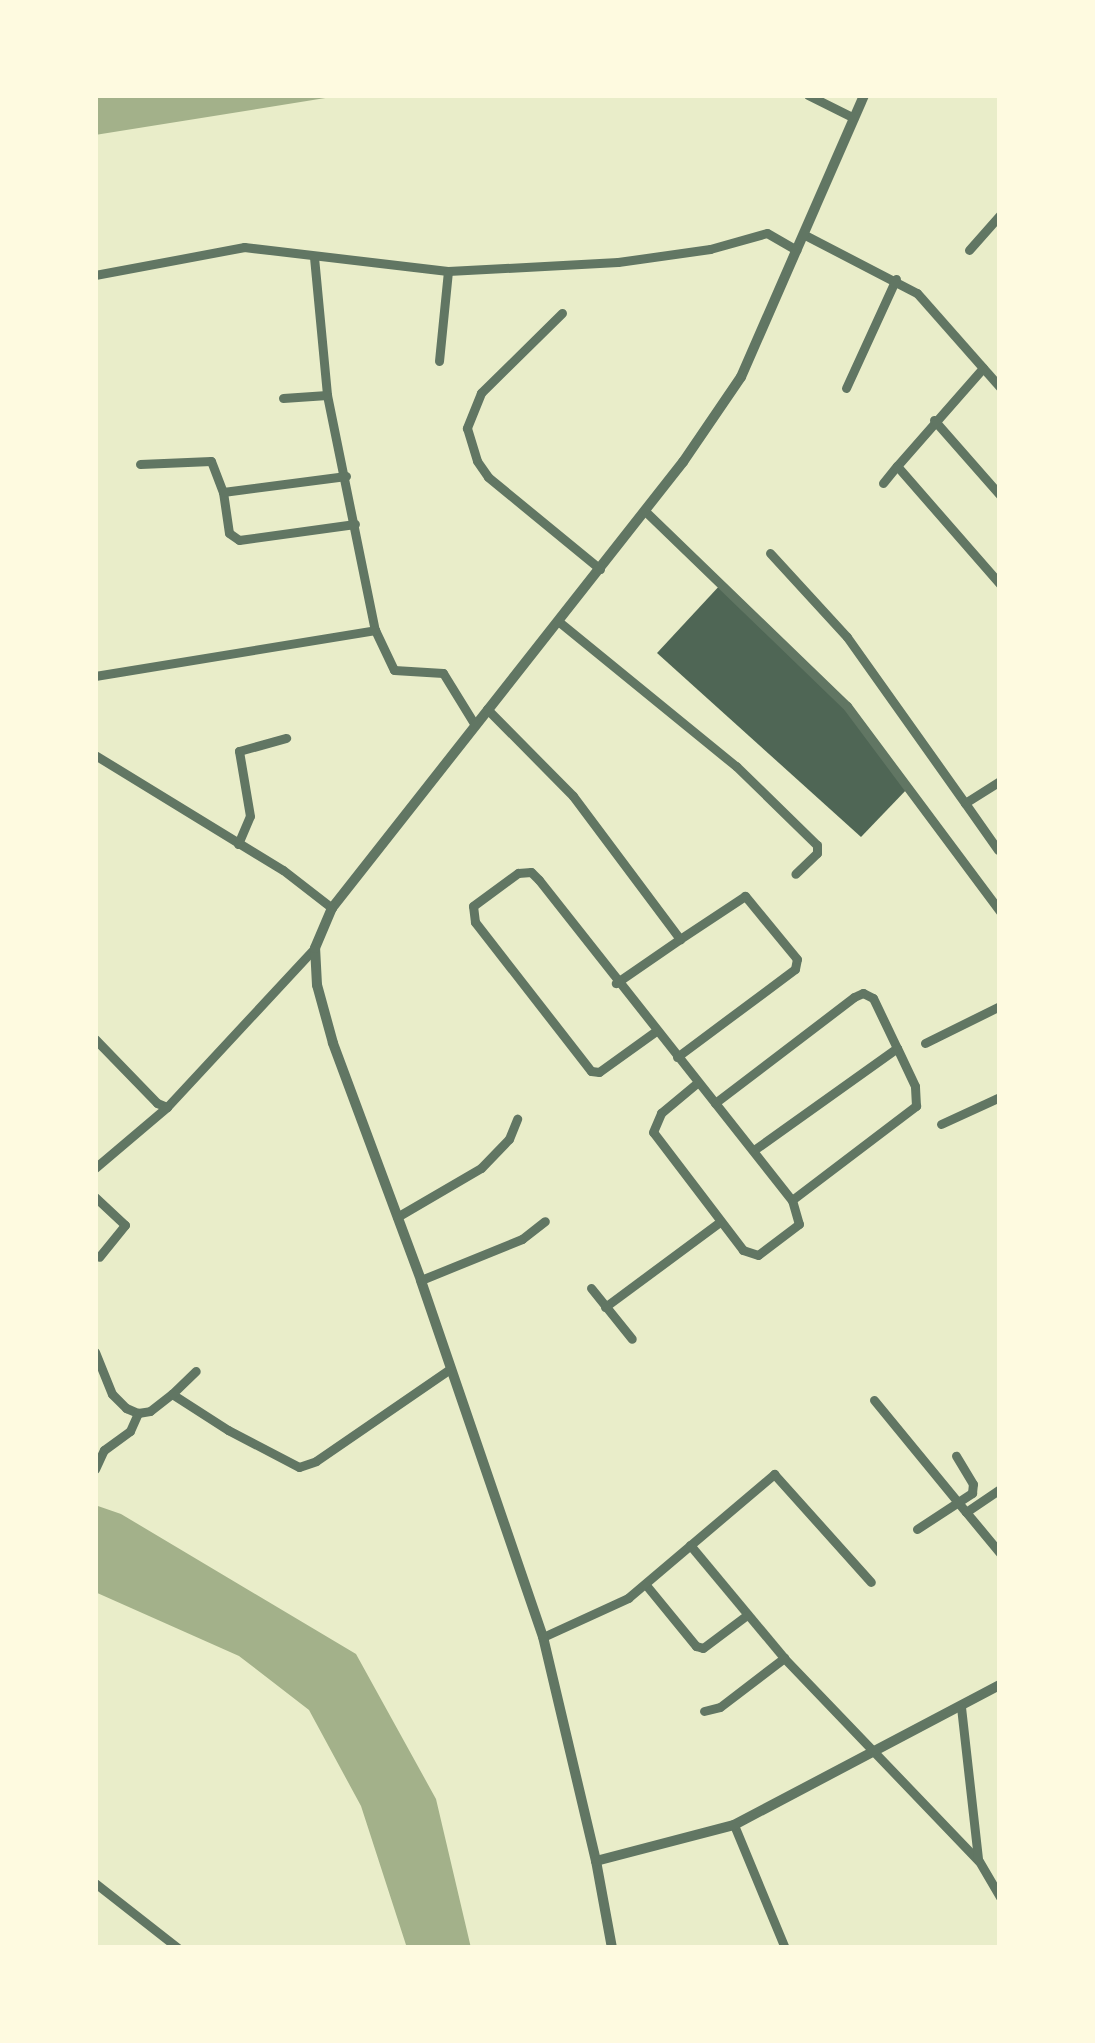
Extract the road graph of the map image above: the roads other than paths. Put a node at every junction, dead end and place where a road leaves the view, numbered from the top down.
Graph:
1 (808, 95) edge
2 (864, 95) edge
3 (854, 118) junction
4 (1000, 215) edge
5 (804, 234) junction
6 (796, 250) junction
7 (970, 250) dead end
8 (314, 258) junction
9 (448, 271) junction
10 (95, 274) edge
11 (896, 280) junction
12 (562, 313) dead end
13 (439, 361) dead end
14 (983, 368) junction
15 (1000, 387) edge
16 (846, 388) dead end
17 (327, 395) junction
18 (284, 398) dead end
19 (934, 420) junction
20 (140, 464) dead end
21 (896, 466) junction
22 (346, 476) junction
23 (883, 483) dead end
24 (223, 492) junction
25 (1000, 495) edge
26 (646, 511) junction
27 (355, 524) junction
28 (770, 553) dead end
29 (600, 569) junction
30 (1000, 584) edge
31 (558, 621) junction
32 (375, 630) junction
33 (95, 676) edge
34 (488, 709) junction
35 (475, 725) junction
36 (286, 738) dead end
37 (95, 755) edge
38 (1000, 782) edge
39 (965, 803) junction
40 (238, 844) junction
41 (998, 850) edge
42 (795, 874) dead end
43 (998, 904) edge
44 (332, 908) junction
45 (680, 939) junction
46 (315, 948) junction
47 (616, 983) junction
48 (1000, 1006) edge
49 (656, 1031) junction
50 (95, 1039) edge
51 (925, 1043) dead end
52 (897, 1048) junction
53 (677, 1057) junction
54 (696, 1083) junction
55 (1000, 1097) edge
56 (715, 1103) junction
57 (166, 1107) junction
58 (517, 1119) dead end
59 (942, 1124) dead end
60 (754, 1150) junction
61 (95, 1168) edge
62 (95, 1197) edge
63 (792, 1200) junction
64 (397, 1218) junction
65 (545, 1221) dead end
66 (720, 1222) junction
67 (98, 1257) dead end
68 (422, 1280) junction
69 (591, 1288) dead end
70 (605, 1307) junction
71 (632, 1339) dead end
72 (95, 1352) edge
73 (450, 1369) junction
74 (196, 1371) dead end
75 (172, 1394) junction
76 (874, 1400) dead end
77 (138, 1414) junction
78 (956, 1456) dead end
79 (95, 1469) edge
80 (1000, 1489) edge
81 (954, 1500) junction
82 (966, 1512) junction
83 (917, 1528) dead end
84 (690, 1545) junction
85 (1000, 1552) edge
86 (871, 1582) dead end
87 (646, 1585) junction
88 (747, 1615) junction
89 (543, 1637) junction
90 (784, 1658) junction
91 (1000, 1685) edge
92 (962, 1707) junction
93 (704, 1711) dead end
94 (872, 1752) junction
95 (734, 1825) junction
96 (596, 1861) junction
97 (978, 1861) junction
98 (97, 1889) edge
99 (1000, 1897) edge
100 (178, 1948) edge
101 (612, 1948) edge
102 (785, 1948) edge

1 - 3 street
2 - 3 street
3 - 5 street
4 - 7 street
5 - 6 street
5 - 11 street
6 - 9 street
6 - 26 street
8 - 9 street
8 - 10 street
8 - 17 street
9 - 13 street
11 - 14 street
11 - 16 street
12 - 29 street
14 - 15 street
14 - 19 street
17 - 18 street
17 - 22 street
19 - 21 street
19 - 25 street
20 - 24 street
21 - 23 street
21 - 30 street
22 - 24 street
22 - 27 street
24 - 27 street
26 - 29 street
26 - 43 street
27 - 32 street
28 - 39 street
29 - 31 street
31 - 34 street
31 - 42 street
32 - 33 street
32 - 35 street
34 - 35 street
34 - 45 street
35 - 44 street
36 - 40 street
37 - 40 street
38 - 39 street
39 - 41 street
40 - 44 street
44 - 46 street
45 - 47 street
45 - 53 street
46 - 57 street
46 - 64 street
47 - 49 street
47 - 49 street
48 - 51 street
49 - 53 street
50 - 57 street
52 - 56 street
52 - 60 street
52 - 63 street
53 - 54 street
54 - 56 street
54 - 66 street
55 - 59 street
56 - 60 street
57 - 61 street
58 - 64 street
60 - 63 street
62 - 67 street
63 - 66 street
64 - 68 street
65 - 68 street
66 - 70 street
68 - 73 street
69 - 70 street
70 - 71 street
72 - 77 street
73 - 75 street
73 - 89 street
74 - 75 street
75 - 77 street
76 - 81 street
77 - 79 street
78 - 81 street
80 - 82 street
81 - 82 street
81 - 83 street
82 - 85 street
84 - 86 street
84 - 87 street
84 - 88 street
87 - 88 street
87 - 89 street
88 - 90 street
89 - 96 street
90 - 93 street
90 - 94 street
91 - 92 street
92 - 94 street
92 - 97 street
94 - 95 street
94 - 97 street
95 - 96 street
95 - 102 street
96 - 101 street
97 - 99 street
98 - 100 street

